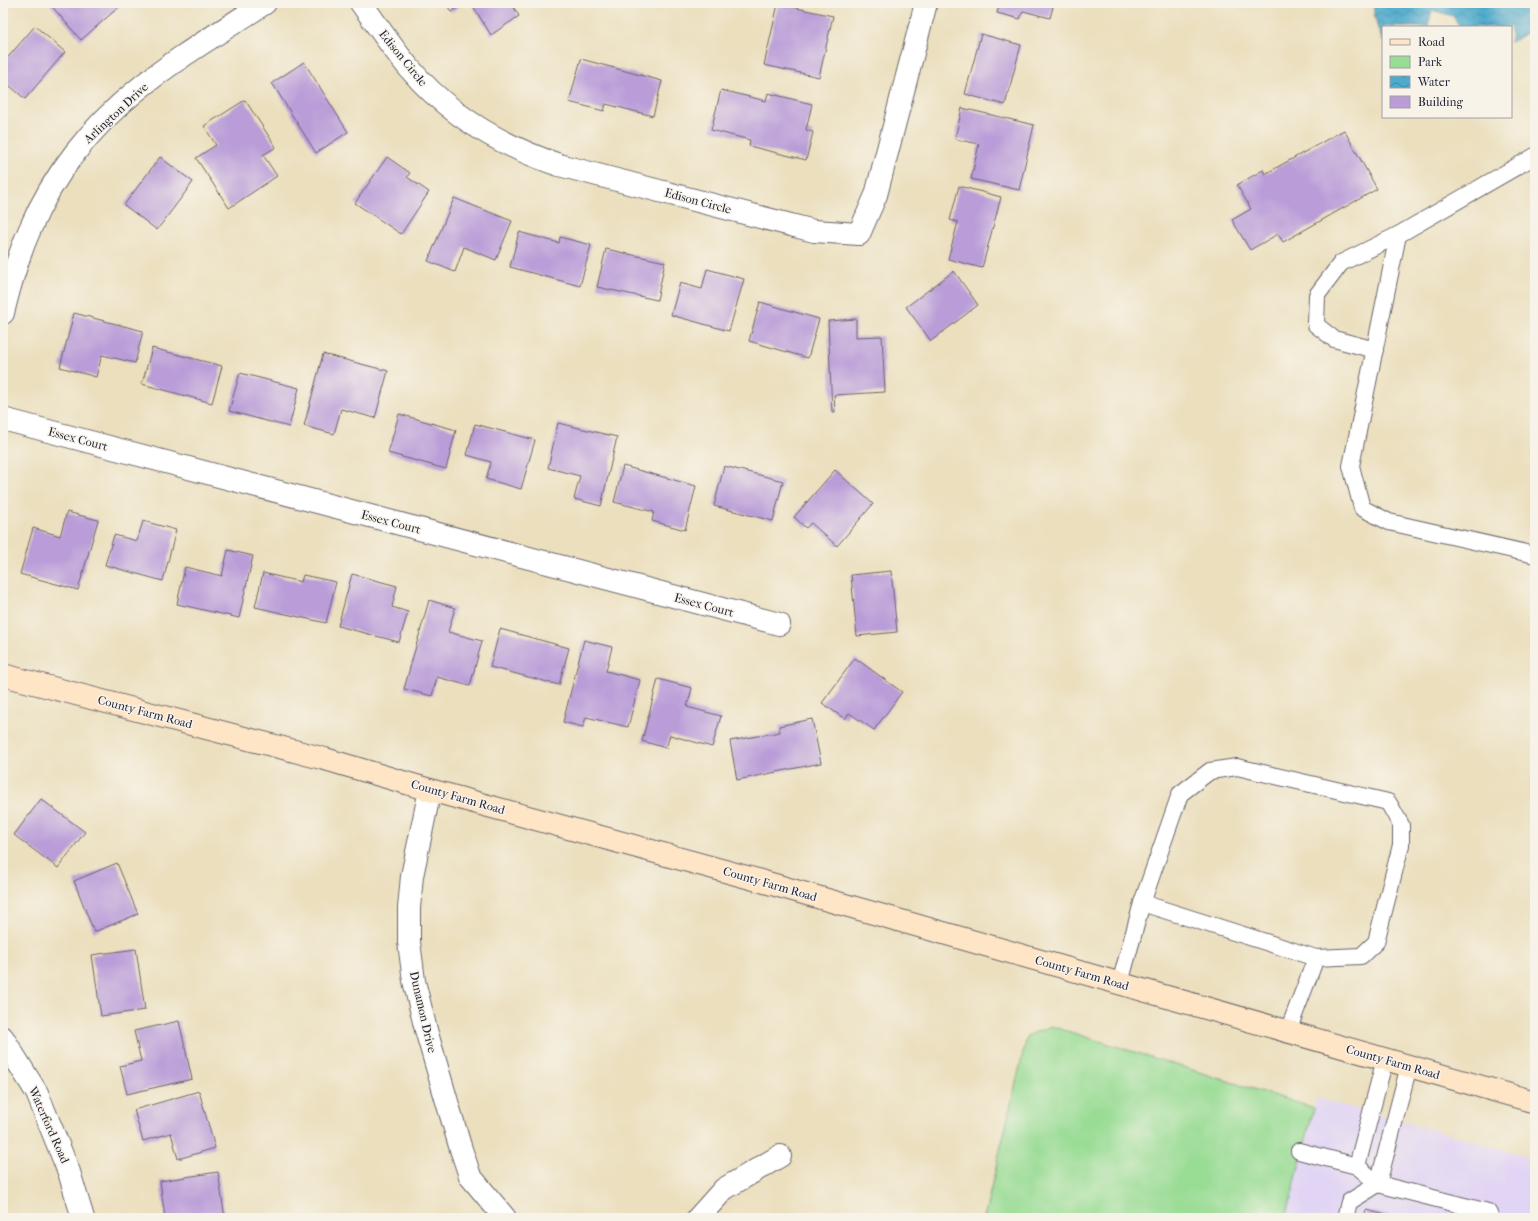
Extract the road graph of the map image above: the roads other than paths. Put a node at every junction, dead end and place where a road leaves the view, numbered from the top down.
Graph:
1 (265, 3) edge
2 (361, 3) edge
3 (926, 3) edge
4 (1535, 156) edge
5 (1398, 235) junction
6 (3, 313) edge
7 (1375, 350) junction
8 (3, 419) edge
9 (1535, 555) edge
10 (780, 624) dead end
11 (3, 675) edge
12 (430, 790) junction
13 (1142, 903) junction
14 (1316, 958) junction
15 (1120, 983) junction
16 (1288, 1032) junction
17 (3, 1038) edge
18 (1385, 1059) junction
19 (1409, 1066) junction
20 (1535, 1102) edge
21 (1299, 1151) dead end
22 (780, 1156) dead end
23 (1357, 1166) junction
24 (1378, 1184) junction
25 (83, 1218) edge
26 (505, 1218) edge
27 (698, 1218) edge
28 (1345, 1218) edge
29 (1491, 1218) edge

1 - 6 street, Arlington Drive
2 - 3 street, Edison Circle
4 - 5 lane
5 - 7 lane
5 - 7 lane
7 - 9 lane
8 - 10 street, Essex Court
11 - 12 main road, County Farm Road
12 - 15 main road, County Farm Road
12 - 26 street, Dunamon Drive
13 - 14 lane
13 - 14 lane
13 - 15 lane
14 - 16 lane
15 - 16 main road, County Farm Road
16 - 18 main road, County Farm Road
17 - 25 street, Waterford Road
18 - 19 main road, County Farm Road
18 - 23 lane
19 - 20 main road, County Farm Road
19 - 24 lane
21 - 23 lane
22 - 27 street
23 - 24 lane
24 - 28 lane
24 - 29 lane

